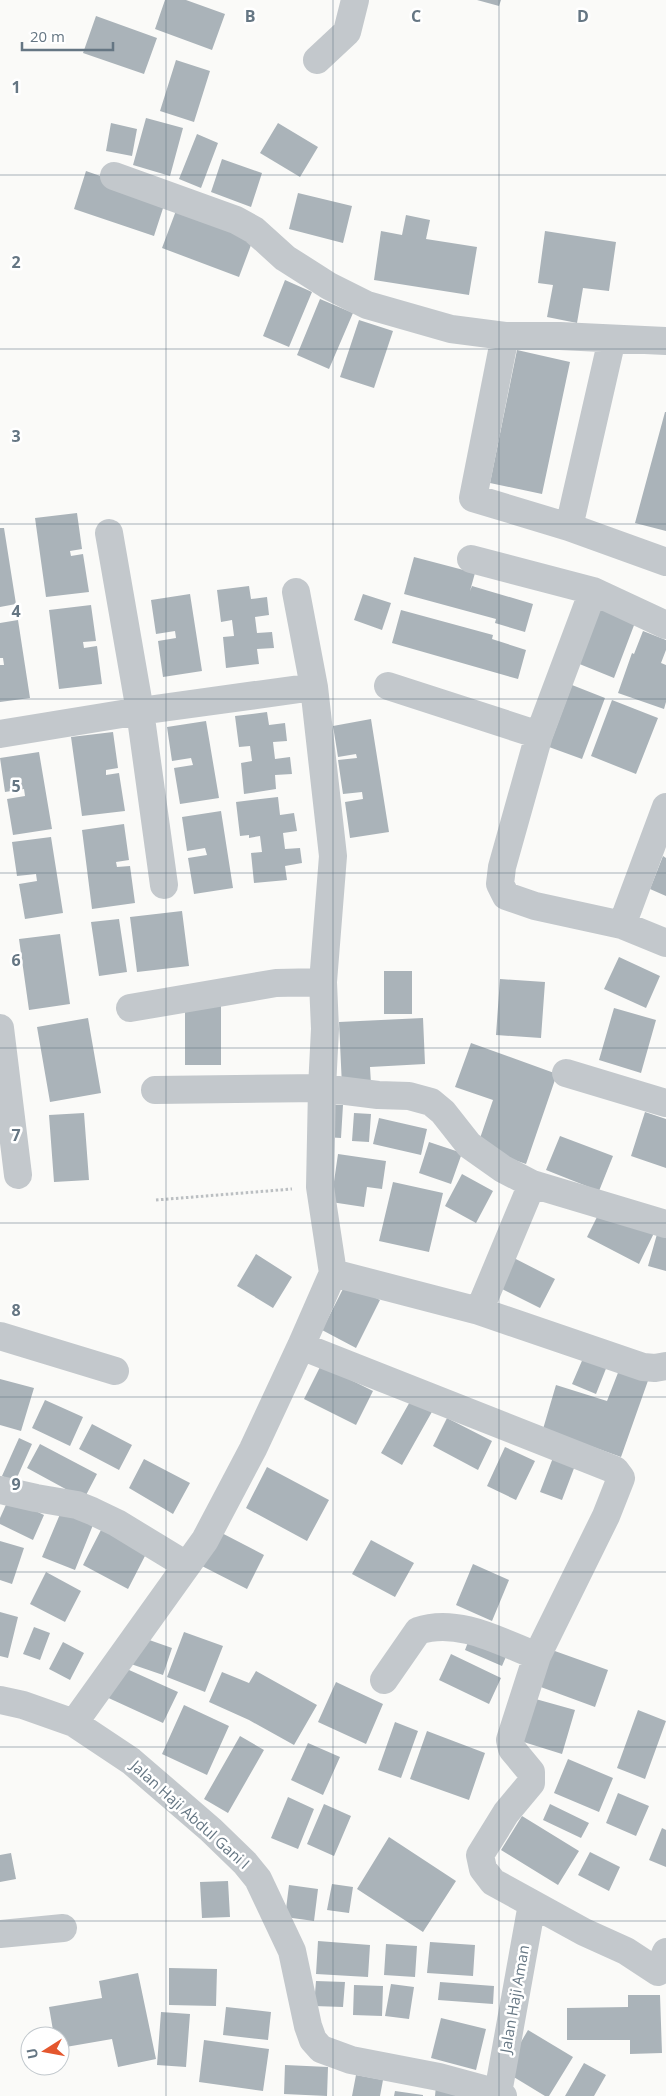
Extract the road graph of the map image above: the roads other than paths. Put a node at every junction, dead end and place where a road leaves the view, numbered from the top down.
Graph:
1 (355, 0) edge
2 (317, 60) dead end
3 (114, 176) dead end
4 (505, 336) junction
5 (612, 339) junction
6 (666, 341) edge
7 (569, 527) junction
8 (109, 533) dead end
9 (471, 559) dead end
10 (666, 562) edge
11 (592, 591) junction
12 (296, 592) dead end
13 (666, 626) edge
14 (388, 686) dead end
15 (314, 687) junction
16 (140, 711) junction
17 (0, 734) edge
18 (539, 735) junction
19 (666, 807) edge
20 (164, 885) dead end
21 (622, 925) junction
22 (666, 943) edge
23 (323, 982) junction
24 (130, 1008) dead end
25 (0, 1028) edge
26 (566, 1073) dead end
27 (322, 1088) junction
28 (155, 1090) dead end
29 (666, 1103) edge
30 (5, 1110) edge
31 (18, 1175) dead end
32 (532, 1184) junction
33 (666, 1224) edge
34 (332, 1273) junction
35 (479, 1310) junction
36 (0, 1336) edge
37 (301, 1346) junction
38 (666, 1366) edge
39 (115, 1370) dead end
40 (0, 1490) edge
41 (186, 1565) junction
42 (537, 1656) junction
43 (384, 1680) dead end
44 (0, 1700) edge
45 (74, 1723) junction
46 (532, 1904) junction
47 (62, 1928) dead end
48 (0, 1934) edge
49 (663, 1967) edge
50 (500, 2094) edge

1 - 2 street
3 - 4 street
4 - 5 street
4 - 7 street
5 - 6 street
5 - 7 street
7 - 10 street
8 - 16 street
9 - 11 street
11 - 13 street
11 - 18 street
12 - 15 street
14 - 18 street
15 - 16 street
15 - 23 street
16 - 17 street
16 - 20 street
18 - 21 street
19 - 21 street
21 - 22 street
23 - 24 street
23 - 27 street
25 - 30 street
26 - 29 street
27 - 28 street
27 - 32 street
27 - 34 street
30 - 31 street
32 - 33 street
32 - 35 street
34 - 35 street
34 - 37 street
35 - 38 street
36 - 39 street
37 - 41 street
37 - 42 street
40 - 41 street
41 - 45 street
42 - 43 street
42 - 46 street
44 - 45 street, Jalan Haji Abdul Gani I
45 - 50 street, Jalan Haji Abdul Gani I
46 - 49 street
46 - 50 street, Jalan Haji Aman
47 - 48 street

